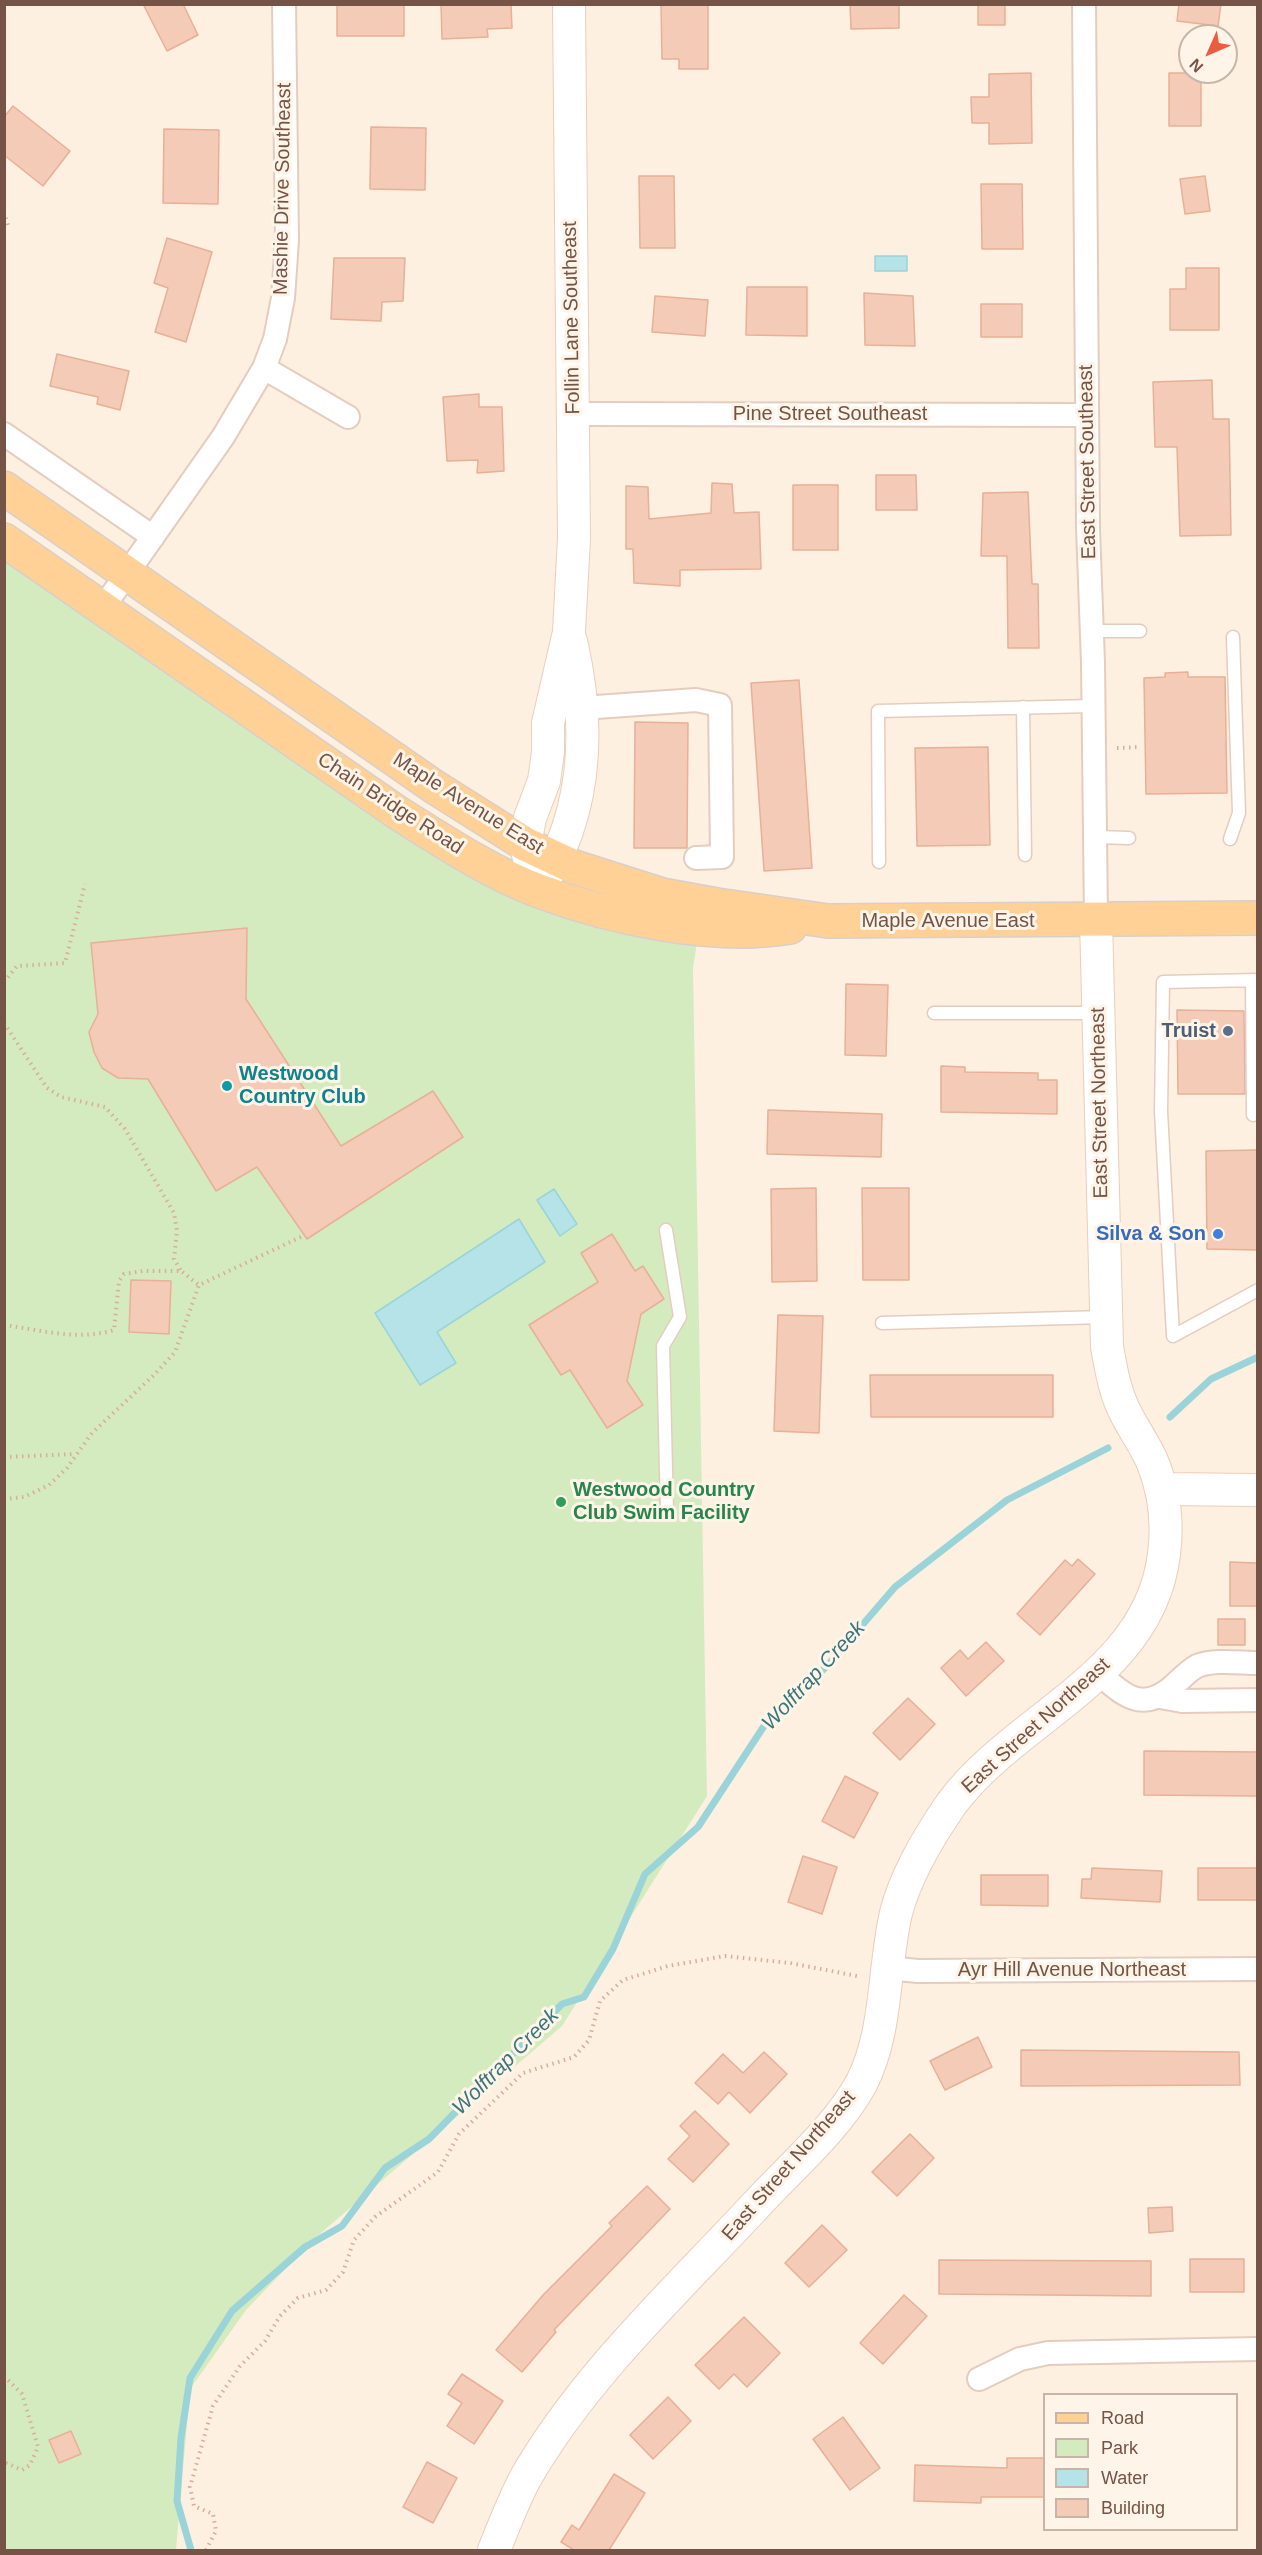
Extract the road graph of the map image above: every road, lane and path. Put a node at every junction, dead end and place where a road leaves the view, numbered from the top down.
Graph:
1 (284, 4) edge
2 (569, 4) edge
3 (1084, 4) edge
4 (4, 212) edge
5 (8, 225) dead end
6 (264, 368) junction
7 (573, 414) junction
8 (1087, 415) junction
9 (348, 417) dead end
10 (4, 434) edge
11 (4, 488) edge
12 (153, 537) junction
13 (4, 540) edge
14 (127, 573) junction
15 (102, 609) junction
16 (1091, 631) junction
17 (1140, 631) dead end
18 (569, 632) junction
19 (1233, 637) dead end
20 (1094, 706) junction
21 (1023, 707) junction
22 (582, 708) junction
23 (1139, 747) dead end
24 (1117, 748) dead end
25 (1096, 837) junction
26 (1128, 838) dead end
27 (1230, 839) dead end
28 (525, 844) junction
29 (1025, 855) dead end
30 (696, 858) dead end
31 (557, 859) junction
32 (879, 862) dead end
33 (85, 884) dead end
34 (538, 890) junction
35 (1257, 918) edge
36 (1096, 920) junction
37 (828, 921) junction
38 (1255, 980) edge
39 (4, 982) edge
40 (934, 1013) dead end
41 (1099, 1013) junction
42 (4, 1023) edge
43 (1253, 1115) dead end
44 (666, 1230) dead end
45 (303, 1236) dead end
46 (181, 1271) junction
47 (199, 1285) junction
48 (1257, 1290) edge
49 (1105, 1317) junction
50 (882, 1323) dead end
51 (4, 1325) edge
52 (76, 1454) junction
53 (4, 1457) edge
54 (1161, 1489) junction
55 (1257, 1490) edge
56 (4, 1499) edge
57 (668, 1512) dead end
58 (1257, 1664) edge
59 (1098, 1672) junction
60 (1160, 1697) junction
61 (1257, 1700) edge
62 (887, 1968) junction
63 (1257, 1969) edge
64 (857, 1976) dead end
65 (1257, 2349) edge
66 (4, 2376) edge
67 (979, 2379) dead end
68 (4, 2462) edge
69 (206, 2550) edge
70 (494, 2550) edge

1 - 6 street, Mashie Drive Southeast
2 - 7 street, Follin Lane Southeast
3 - 8 street, East Street Southeast
4 - 5 path
6 - 9 street
6 - 12 street, Mashie Drive Southeast
7 - 8 street, Pine Street Southeast
7 - 18 street, Follin Lane Southeast
8 - 16 street, East Street Southeast
10 - 12 street
11 - 14 main road, Maple Avenue East
12 - 14 street, Mashie Drive Southeast
13 - 15 main road, Chain Bridge Road
14 - 15 street, Mashie Drive Southeast
14 - 28 main road, Maple Avenue East
15 - 34 main road, Chain Bridge Road
16 - 17 lane
16 - 20 street, East Street Southeast
18 - 22 street, Follin Lane Southeast
18 - 28 street, Follin Lane Southeast
19 - 27 lane
20 - 21 lane
20 - 25 street, East Street Southeast
21 - 29 lane
21 - 32 lane
22 - 30 street
22 - 31 street, Follin Lane Southeast
23 - 24 path
25 - 26 lane
25 - 36 street, East Street Southeast
28 - 31 main road, Maple Avenue East
28 - 34 street, Follin Lane Southeast
31 - 34 street, Follin Lane Southeast
31 - 37 main road, Maple Avenue East
33 - 39 path
34 - 37 main road, Chain Bridge Road
35 - 36 main road, Maple Avenue East
36 - 37 main road, Maple Avenue East
36 - 41 street, East Street Northeast
38 - 43 lane
38 - 48 lane
40 - 41 lane
41 - 49 street, East Street Northeast
42 - 46 path
44 - 57 lane
45 - 47 path
46 - 47 path
46 - 51 path
47 - 52 path
49 - 50 lane
49 - 54 street, East Street Northeast
52 - 53 path
52 - 56 path
54 - 55 street
54 - 59 street, East Street Northeast
58 - 60 street
59 - 60 street
59 - 62 street, East Street Northeast
60 - 61 street
62 - 63 street, Ayr Hill Avenue Northeast
62 - 70 street, East Street Northeast
64 - 69 path
65 - 67 street
66 - 68 path

